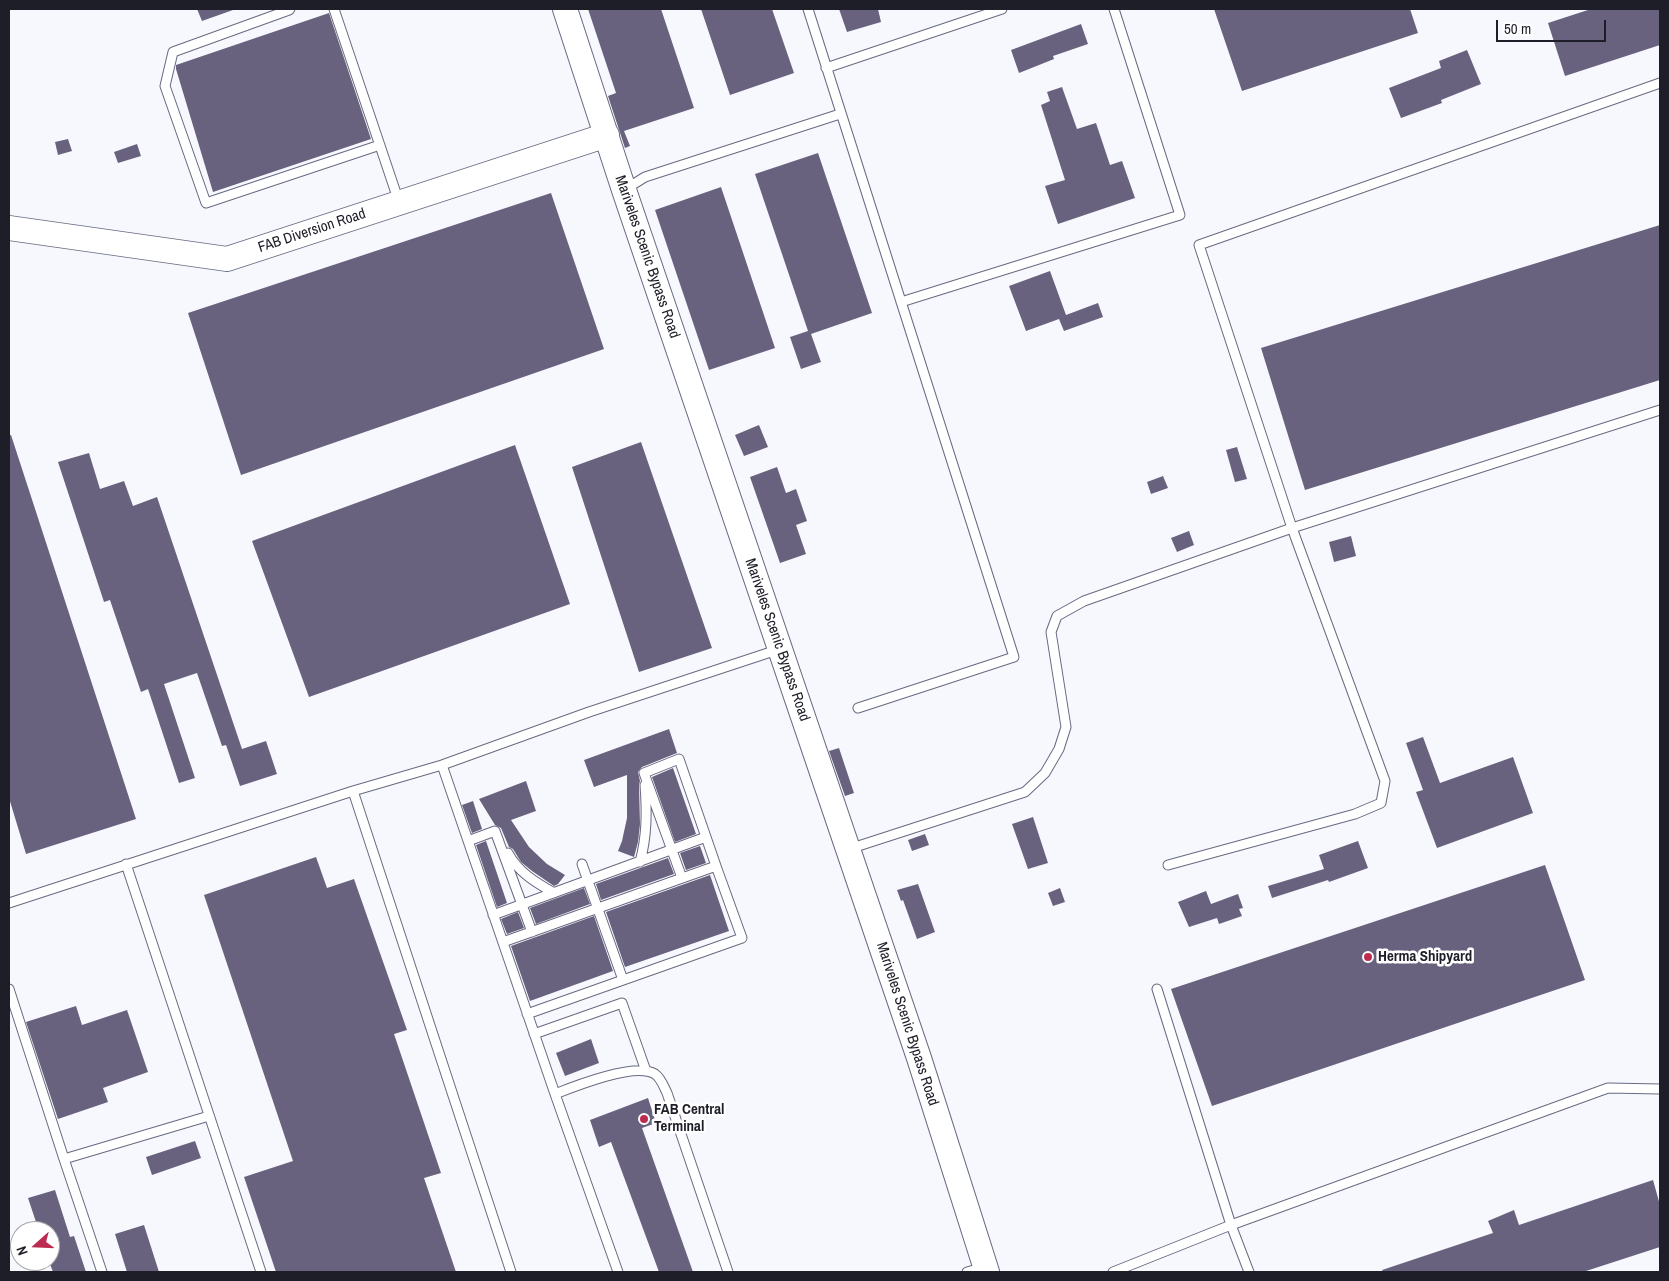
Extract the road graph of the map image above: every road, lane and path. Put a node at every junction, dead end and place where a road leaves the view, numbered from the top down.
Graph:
1 (290, 9) edge
2 (334, 9) edge
3 (565, 9) edge
4 (808, 9) edge
5 (1002, 9) edge
6 (1114, 9) edge
7 (826, 68) junction
8 (1660, 83) edge
9 (840, 114) junction
10 (607, 134) junction
11 (380, 145) junction
12 (624, 190) junction
13 (400, 202) junction
14 (9, 228) edge
15 (901, 302) junction
16 (1660, 410) edge
17 (1292, 528) junction
18 (780, 649) junction
19 (858, 708) dead end
20 (442, 765) junction
21 (644, 773) junction
22 (353, 791) junction
23 (495, 831) junction
24 (706, 837) junction
25 (468, 841) junction
26 (848, 849) junction
27 (671, 850) junction
28 (640, 862) junction
29 (126, 864) junction
30 (582, 864) dead end
31 (716, 866) junction
32 (1168, 866) dead end
33 (682, 878) junction
34 (589, 880) junction
35 (554, 893) junction
36 (9, 903) edge
37 (522, 904) junction
38 (599, 908) junction
39 (493, 915) junction
40 (532, 932) junction
41 (503, 942) junction
42 (623, 980) junction
43 (9, 989) edge
44 (1157, 989) dead end
45 (527, 1014) junction
46 (534, 1034) junction
47 (646, 1071) junction
48 (1660, 1089) edge
49 (555, 1094) junction
50 (209, 1116) junction
51 (64, 1159) junction
52 (1231, 1225) junction
53 (980, 1270) edge
54 (102, 1272) edge
55 (261, 1272) edge
56 (510, 1272) edge
57 (618, 1272) edge
58 (728, 1272) edge
59 (1113, 1272) edge
60 (1249, 1272) edge

1 - 11 lane
2 - 11 lane
3 - 10 main road, Mariveles Scenic Bypass Road
4 - 7 lane
5 - 7 lane
6 - 15 lane
7 - 9 lane
8 - 17 lane
9 - 12 lane
9 - 15 lane
10 - 12 main road, Mariveles Scenic Bypass Road
10 - 13 main road, FAB Diversion Road
11 - 13 lane
12 - 18 main road, Mariveles Scenic Bypass Road
13 - 14 main road, FAB Diversion Road
15 - 19 lane
16 - 17 lane
17 - 26 lane
17 - 32 lane
18 - 20 lane
18 - 26 main road, Mariveles Scenic Bypass Road
20 - 22 lane
20 - 25 lane
21 - 24 lane
21 - 27 lane
21 - 28 lane
22 - 29 lane
22 - 56 lane
23 - 25 lane
23 - 35 lane
23 - 37 lane
24 - 27 lane
24 - 31 lane
25 - 39 lane
26 - 53 main road, Mariveles Scenic Bypass Road
27 - 28 lane
27 - 33 lane
28 - 34 lane
29 - 36 lane
29 - 50 lane
30 - 34 lane
31 - 33 lane
31 - 42 lane
33 - 38 lane
34 - 35 lane
34 - 38 lane
35 - 37 lane
37 - 39 lane
37 - 40 lane
38 - 40 lane
38 - 42 lane
39 - 41 lane
40 - 41 lane
41 - 45 lane
42 - 45 lane
43 - 51 lane
44 - 52 lane
45 - 46 lane
46 - 47 lane
46 - 49 lane
47 - 49 lane
47 - 58 lane
48 - 52 lane
49 - 57 lane
50 - 51 lane
50 - 55 lane
51 - 54 lane
52 - 59 lane
52 - 60 lane

